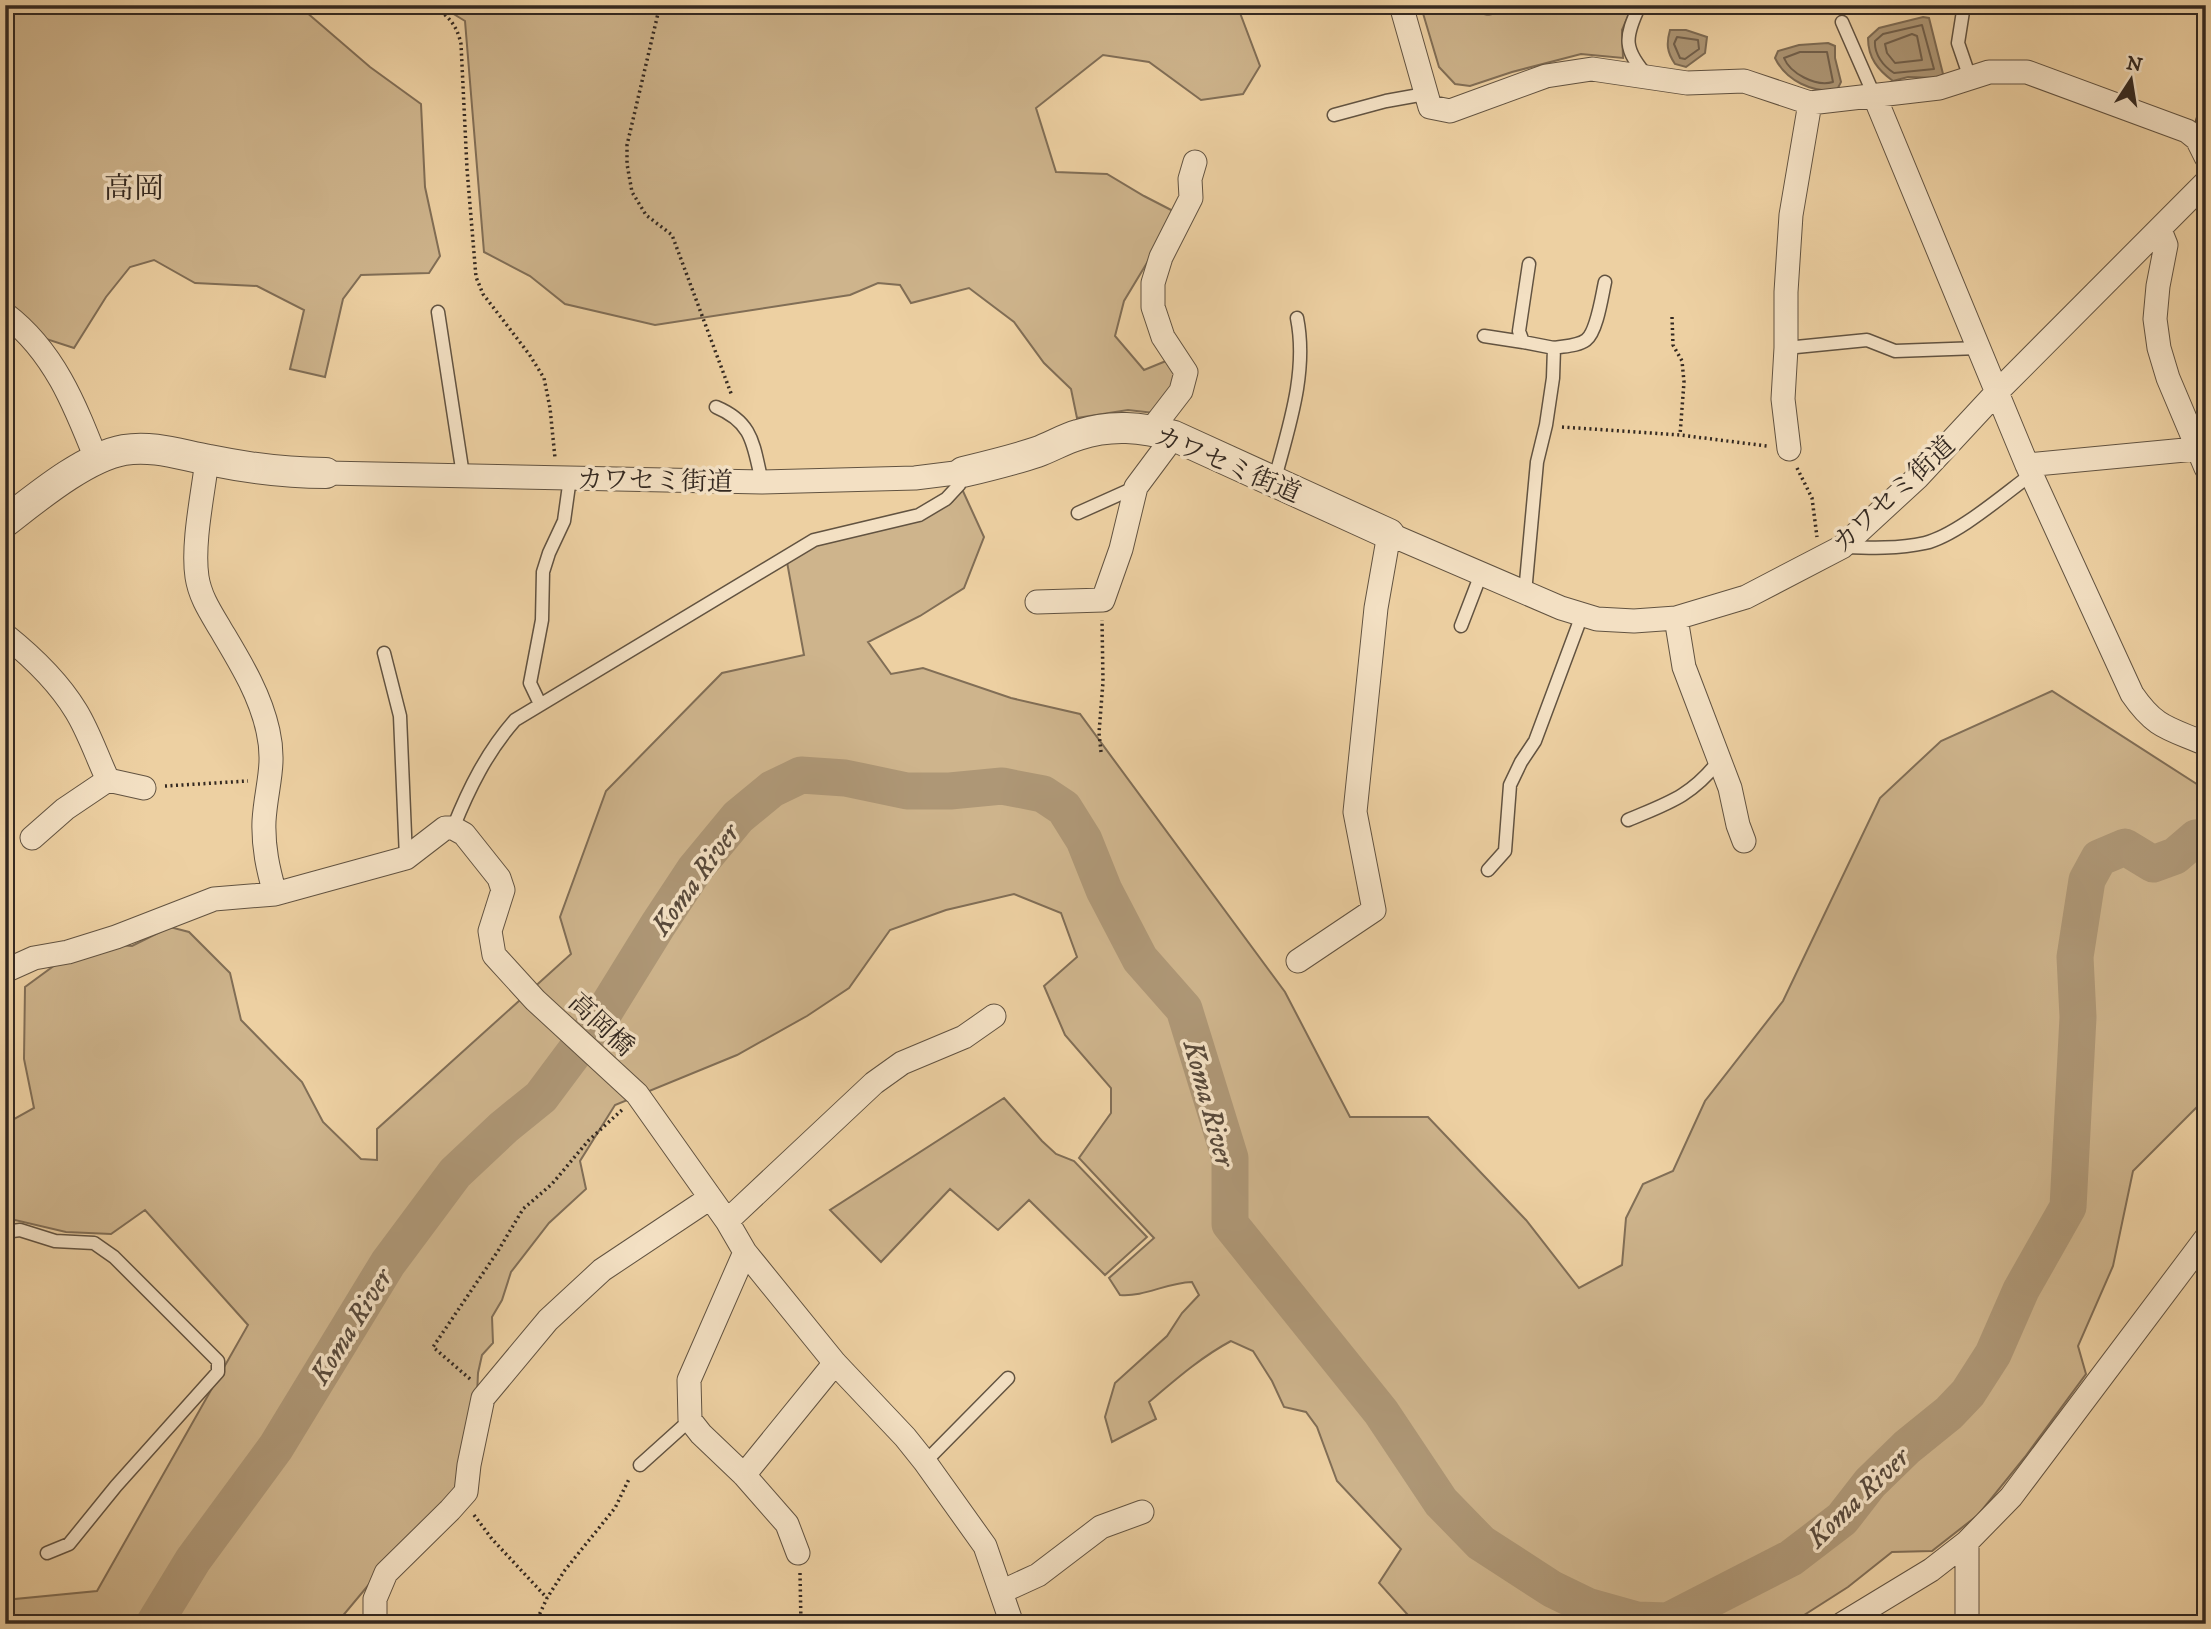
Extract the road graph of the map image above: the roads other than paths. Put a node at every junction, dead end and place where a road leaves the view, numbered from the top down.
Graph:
1 (1401, 5) edge
2 (1470, 5) edge
3 (1508, 5) edge
4 (1640, 5) edge
5 (1964, 5) edge
6 (1842, 22) dead end
7 (1970, 78) junction
8 (1650, 79) junction
9 (1425, 94) junction
10 (1874, 95) junction
11 (1810, 103) junction
12 (2206, 110) edge
13 (1334, 115) dead end
14 (2201, 148) edge
15 (1195, 162) dead end
16 (2206, 182) edge
17 (2160, 230) junction
18 (1529, 264) dead end
19 (1605, 282) dead end
20 (438, 312) dead end
21 (5, 314) edge
22 (1297, 318) dead end
23 (1484, 336) dead end
24 (1523, 342) junction
25 (1554, 348) junction
26 (1786, 348) junction
27 (1979, 348) junction
28 (1997, 392) junction
29 (716, 407) dead end
30 (1162, 433) junction
31 (1788, 449) road end
32 (2203, 455) edge
33 (207, 460) junction
34 (97, 461) junction
35 (2029, 469) junction
36 (963, 472) junction
37 (326, 473) joint
38 (463, 475) junction
39 (564, 478) junction
40 (762, 482) junction
41 (1274, 482) junction
42 (1136, 487) junction
43 (1078, 513) dead end
44 (5, 522) edge
45 (1389, 534) junction
46 (1842, 547) junction
47 (1480, 574) junction
48 (1525, 593) junction
49 (1037, 602) dead end
50 (1582, 615) junction
51 (1676, 618) junction
52 (1461, 626) dead end
53 (5, 635) edge
54 (384, 653) dead end
55 (540, 704) junction
56 (2206, 744) edge
57 (1718, 762) junction
58 (108, 780) junction
59 (144, 788) road end
60 (1628, 820) dead end
61 (453, 828) junction
62 (33, 838) dead end
63 (1744, 841) dead end
64 (406, 858) junction
65 (1488, 870) dead end
66 (275, 894) junction
67 (1298, 961) dead end
68 (5, 971) edge
69 (993, 1016) dead end
70 (710, 1198) junction
71 (727, 1221) junction
72 (5, 1232) edge
73 (2206, 1238) edge
74 (745, 1252) junction
75 (835, 1363) junction
76 (1009, 1378) dead end
77 (690, 1420) junction
78 (925, 1462) junction
79 (639, 1465) road end
80 (744, 1475) junction
81 (1142, 1512) dead end
82 (1967, 1542) junction
83 (47, 1553) dead end
84 (798, 1553) road end
85 (1001, 1592) junction
86 (374, 1624) edge
87 (1012, 1624) edge
88 (1842, 1624) edge
89 (1967, 1624) edge

1 - 9 street
2 - 3 lane
4 - 8 lane
5 - 7 lane
6 - 10 lane
7 - 10 street
7 - 14 street
8 - 9 street
8 - 11 street
9 - 13 lane
10 - 11 street
10 - 27 street
11 - 26 street
12 - 14 lane
15 - 30 street
16 - 17 street, カワセミ街道
17 - 28 street, カワセミ街道
17 - 32 street
18 - 24 lane
19 - 25 lane
20 - 38 lane
21 - 34 street
22 - 41 lane
23 - 24 lane
24 - 25 lane
25 - 48 lane
26 - 27 lane
26 - 31 street
27 - 28 street
28 - 35 street
28 - 46 street, カワセミ街道
29 - 40 lane
30 - 36 street, カワセミ街道
30 - 41 street, カワセミ街道
30 - 42 street
32 - 35 street
33 - 34 street, カワセミ街道
33 - 37 street, カワセミ街道
33 - 66 street
34 - 44 street, カワセミ街道
35 - 46 lane
35 - 56 street
36 - 40 street, カワセミ街道
36 - 55 lane
37 - 38 street, カワセミ街道
38 - 39 street, カワセミ街道
39 - 40 street, カワセミ街道
39 - 55 lane
41 - 45 street, カワセミ街道
42 - 43 lane
42 - 49 street
45 - 47 street, カワセミ街道
45 - 67 street
46 - 51 street, カワセミ街道
47 - 48 street, カワセミ街道
47 - 52 lane
48 - 50 street, カワセミ街道
50 - 51 street, カワセミ街道
50 - 65 lane
51 - 57 street
53 - 58 street
54 - 64 lane
55 - 61 lane
57 - 60 lane
57 - 63 street
58 - 59 street
58 - 62 street
61 - 64 street
61 - 70 street, 高岡橋
64 - 66 street
66 - 68 street
69 - 71 street
70 - 71 street, 高岡橋
70 - 86 street
71 - 74 street, 高岡橋
72 - 83 lane
73 - 82 street
74 - 75 street, 高岡橋
74 - 77 street
75 - 78 street, 高岡橋
75 - 80 street
76 - 78 lane
77 - 79 lane
77 - 80 street
78 - 85 street, 高岡橋
80 - 84 street
81 - 85 street
82 - 88 street
82 - 89 street
85 - 87 street, 高岡橋

